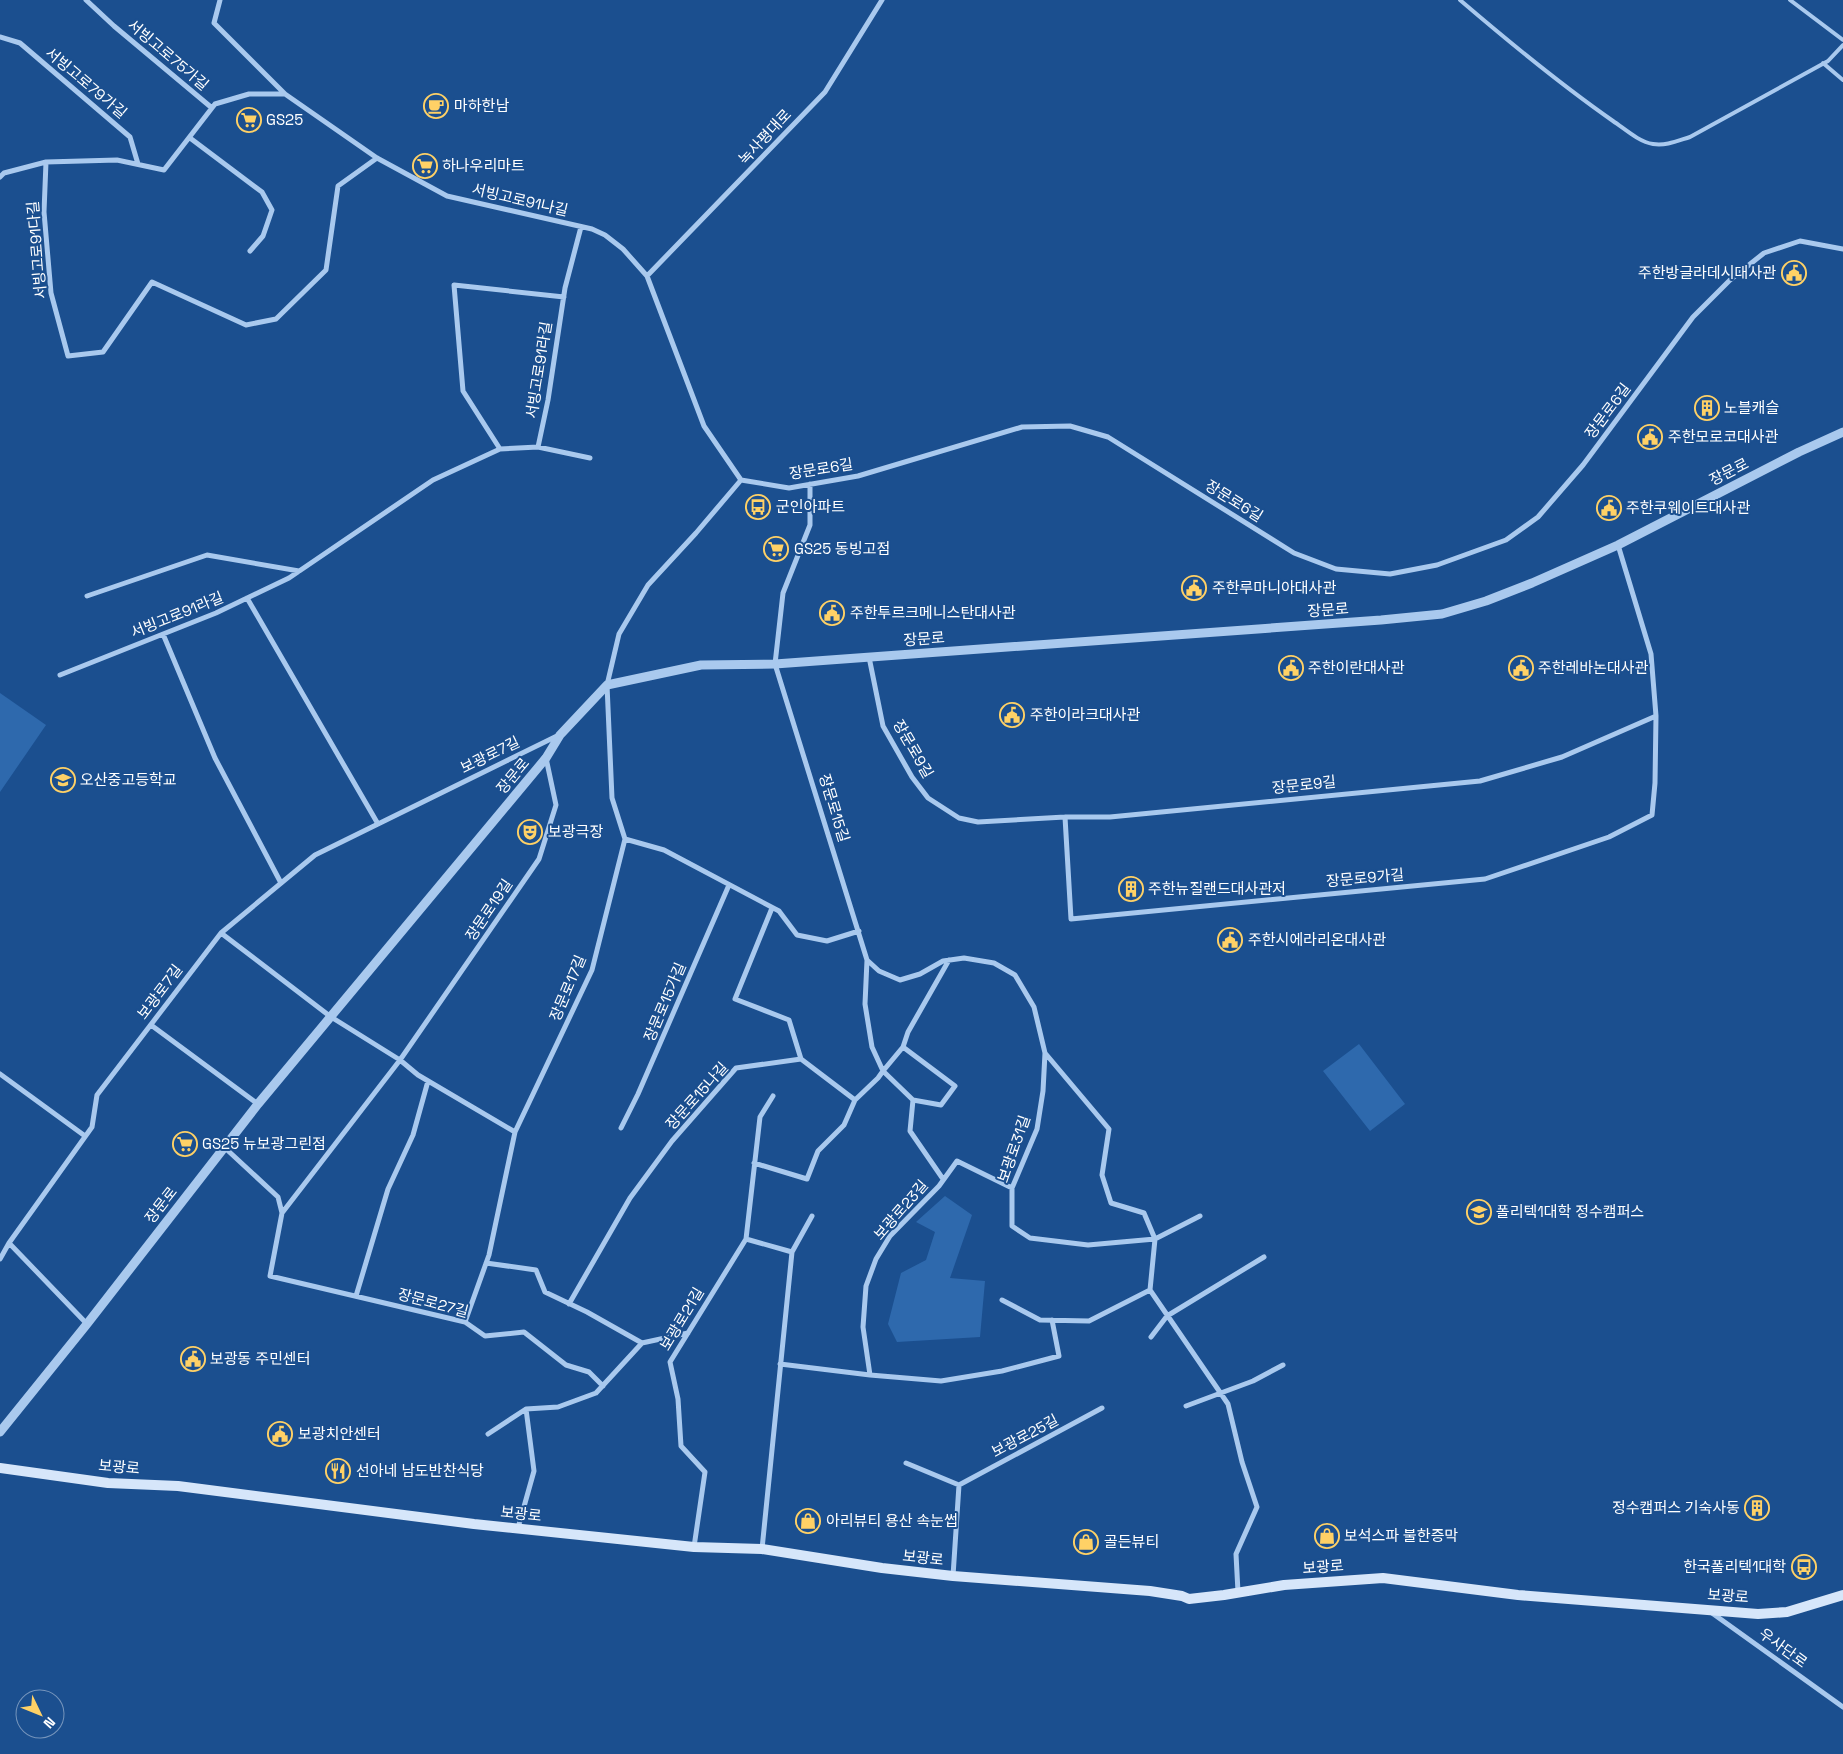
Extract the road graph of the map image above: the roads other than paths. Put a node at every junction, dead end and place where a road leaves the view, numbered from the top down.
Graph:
1 (86, 0) edge
2 (220, 0) edge
3 (882, 0) edge
4 (1460, 0) edge
5 (1790, 0) edge
6 (0, 37) edge
7 (1843, 40) edge
8 (1843, 45) edge
9 (1823, 63) junction
10 (1843, 80) edge
11 (285, 94) junction
12 (212, 108) junction
13 (190, 138) junction
14 (377, 158) junction
15 (46, 162) junction
16 (138, 164) junction
17 (0, 177) edge
18 (581, 227) junction
19 (1843, 249) edge
20 (250, 251) dead end
21 (647, 276) junction
22 (564, 297) junction
23 (1843, 432) edge
24 (538, 447) junction
25 (500, 448) junction
26 (590, 458) dead end
27 (741, 480) junction
28 (810, 484) junction
29 (1618, 545) junction
30 (300, 571) junction
31 (87, 596) dead end
32 (247, 598) junction
33 (163, 634) junction
34 (869, 657) junction
35 (775, 664) junction
36 (60, 675) dead end
37 (607, 685) junction
38 (1656, 716) junction
39 (560, 735) junction
40 (546, 758) junction
41 (1065, 817) junction
42 (378, 824) junction
43 (625, 839) junction
44 (281, 883) junction
45 (729, 885) junction
46 (772, 908) junction
47 (859, 931) junction
48 (221, 932) junction
49 (867, 960) junction
50 (950, 960) junction
51 (331, 1017) junction
52 (151, 1025) junction
53 (903, 1047) junction
54 (1045, 1053) junction
55 (400, 1060) junction
56 (801, 1060) junction
57 (883, 1071) junction
58 (0, 1074) edge
59 (428, 1081) junction
60 (773, 1096) dead end
61 (855, 1100) junction
62 (913, 1100) junction
63 (258, 1104) junction
64 (621, 1128) dead end
65 (515, 1132) junction
66 (85, 1136) junction
67 (224, 1147) junction
68 (754, 1163) junction
69 (943, 1179) junction
70 (1012, 1188) junction
71 (282, 1213) junction
72 (812, 1216) dead end
73 (1200, 1216) dead end
74 (746, 1239) junction
75 (1155, 1239) junction
76 (9, 1243) junction
77 (792, 1252) junction
78 (1264, 1257) dead end
79 (0, 1259) edge
80 (486, 1263) junction
81 (1150, 1290) junction
82 (356, 1296) junction
83 (1002, 1300) dead end
84 (569, 1304) junction
85 (1167, 1316) junction
86 (1052, 1320) junction
87 (465, 1322) junction
88 (87, 1324) junction
89 (688, 1333) junction
90 (1152, 1337) dead end
91 (642, 1343) junction
92 (780, 1364) junction
93 (1283, 1364) dead end
94 (870, 1375) junction
95 (603, 1386) junction
96 (1220, 1394) junction
97 (1186, 1406) dead end
98 (1102, 1408) dead end
99 (526, 1409) junction
100 (0, 1432) edge
101 (488, 1434) dead end
102 (906, 1463) dead end
103 (0, 1468) edge
104 (959, 1485) junction
105 (518, 1528) junction
106 (694, 1547) junction
107 (762, 1549) junction
108 (954, 1576) junction
109 (1238, 1593) junction
110 (1843, 1596) edge
111 (1707, 1610) junction
112 (1843, 1707) edge

1 - 12 street, 서빙고로75가길
2 - 11 street, 서빙고로91나길
3 - 21 street, 녹사평대로
4 - 9 lane
5 - 7 lane
6 - 16 street, 서빙고로79가길
8 - 9 lane
9 - 10 lane
11 - 12 street
11 - 14 street, 서빙고로91나길
12 - 13 street
13 - 16 street
13 - 20 street
14 - 15 street, 서빙고로91다길
14 - 18 street, 서빙고로91나길
15 - 16 street
15 - 17 street
18 - 21 street, 서빙고로91나길
18 - 22 street, 서빙고로91라길
19 - 28 street, 장문로6길
21 - 27 street, 서빙고로91나길
22 - 24 street, 서빙고로91라길
22 - 25 street
23 - 29 street, 장문로
24 - 25 street, 서빙고로91라길
24 - 26 street, 서빙고로91라길
25 - 30 street, 서빙고로91라길
27 - 28 street, 장문로6길
27 - 37 street
28 - 35 street
29 - 34 street, 장문로
29 - 38 street
30 - 31 street
30 - 32 street, 서빙고로91라길
32 - 33 street, 서빙고로91라길
32 - 42 street
33 - 36 street, 서빙고로91라길
33 - 44 street
34 - 35 street, 장문로
34 - 41 street, 장문로9길
35 - 37 street, 장문로
35 - 47 street, 장문로15길
37 - 39 street, 장문로
37 - 43 street
38 - 41 street, 장문로9길
38 - 41 street, 장문로9가길
39 - 40 street, 장문로
39 - 42 street, 보광로7길
40 - 51 street, 장문로
40 - 55 street, 장문로19길
42 - 44 street, 보광로7길
43 - 45 street
43 - 65 street, 장문로17길
44 - 48 street, 보광로7길
45 - 46 street
45 - 64 street, 장문로15가길
46 - 47 street
46 - 56 street
47 - 49 street, 장문로15길
48 - 51 street
48 - 52 street, 보광로7길
49 - 50 street, 보광로31길
49 - 57 street
50 - 53 street
50 - 54 street, 보광로31길
51 - 55 street
51 - 63 street, 장문로
52 - 63 street
52 - 66 street, 보광로7길
53 - 57 street
53 - 62 street
54 - 70 street, 보광로31길
54 - 75 street, 보광로31길
55 - 59 street
55 - 71 street, 장문로19길
56 - 61 street
56 - 84 street, 장문로15나길
57 - 61 street
57 - 62 street
58 - 66 street
59 - 65 street
59 - 82 street
60 - 68 street, 보광로21길
61 - 68 street
62 - 69 street, 보광로23길
63 - 67 street, 장문로
65 - 80 street, 장문로17길
66 - 76 street, 보광로7길
67 - 71 street
67 - 88 street, 장문로
68 - 74 street, 보광로21길
69 - 70 street, 보광로23길
69 - 94 street, 보광로23길
70 - 75 street, 보광로31길
71 - 82 street, 장문로27길
72 - 77 street
73 - 75 street, 보광로31길
74 - 77 street
74 - 89 street, 보광로21길
75 - 81 street, 보광로31길
76 - 79 street, 보광로7길
76 - 88 street
77 - 92 street
78 - 85 street
80 - 84 street
80 - 87 street, 장문로17길
81 - 85 street
81 - 86 street
82 - 87 street, 장문로27길
83 - 86 street
84 - 91 street
85 - 90 street
85 - 96 street
86 - 94 street
87 - 95 street, 장문로27길
88 - 100 street, 장문로
89 - 91 street
89 - 106 street, 보광로21길
91 - 95 street
92 - 94 street
92 - 107 street
93 - 96 street
95 - 99 street
96 - 97 street
96 - 109 street
98 - 104 street, 보광로25길
99 - 101 street
99 - 105 street
102 - 104 street
103 - 105 main road, 보광로
104 - 108 street
105 - 106 main road, 보광로
106 - 107 main road, 보광로
107 - 108 main road, 보광로
108 - 109 main road, 보광로
109 - 111 main road, 보광로
110 - 111 main road, 보광로
111 - 112 street, 우사단로

